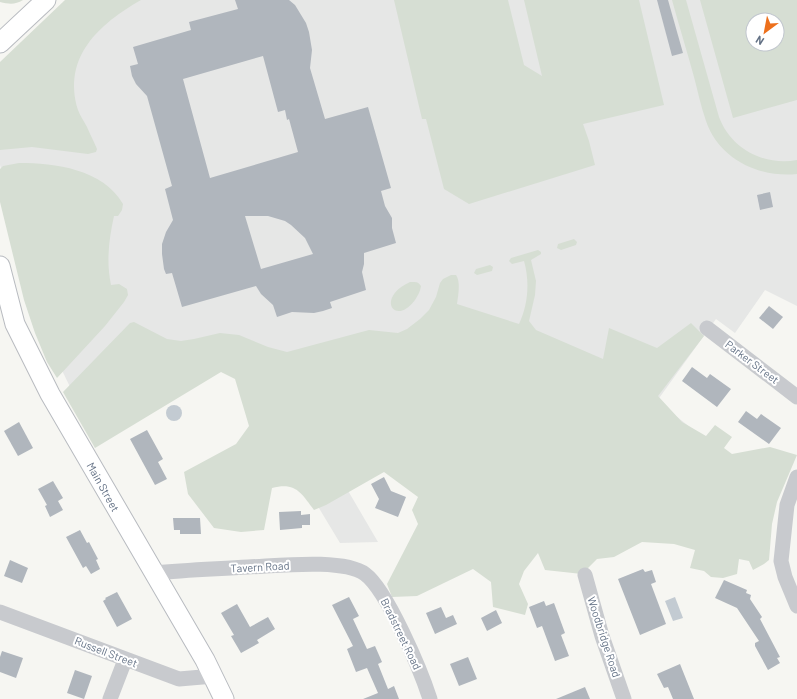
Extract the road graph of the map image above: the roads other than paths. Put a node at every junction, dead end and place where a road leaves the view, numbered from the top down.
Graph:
1 (46, 0) edge
2 (0, 43) edge
3 (0, 266) edge
4 (8, 320) edge
5 (707, 328) dead end
6 (797, 397) edge
7 (797, 477) edge
8 (154, 573) junction
9 (365, 573) joint
10 (585, 575) dead end
11 (797, 606) edge
12 (0, 612) edge
13 (125, 660) junction
14 (214, 676) junction
15 (110, 699) edge
16 (224, 699) edge
17 (430, 699) edge
18 (624, 699) edge

1 - 2 main road
3 - 4 main road, Main Street
4 - 8 main road, Main Street
5 - 6 street, Parker Street
7 - 11 street
8 - 9 street, Tavern Road
8 - 14 main road, Main Street
9 - 17 street, Bradstreet Road
10 - 18 street, Woodbridge Road
12 - 13 street, Russell Street
13 - 14 street, Russell Street
13 - 15 street
14 - 16 main road, Main Street

